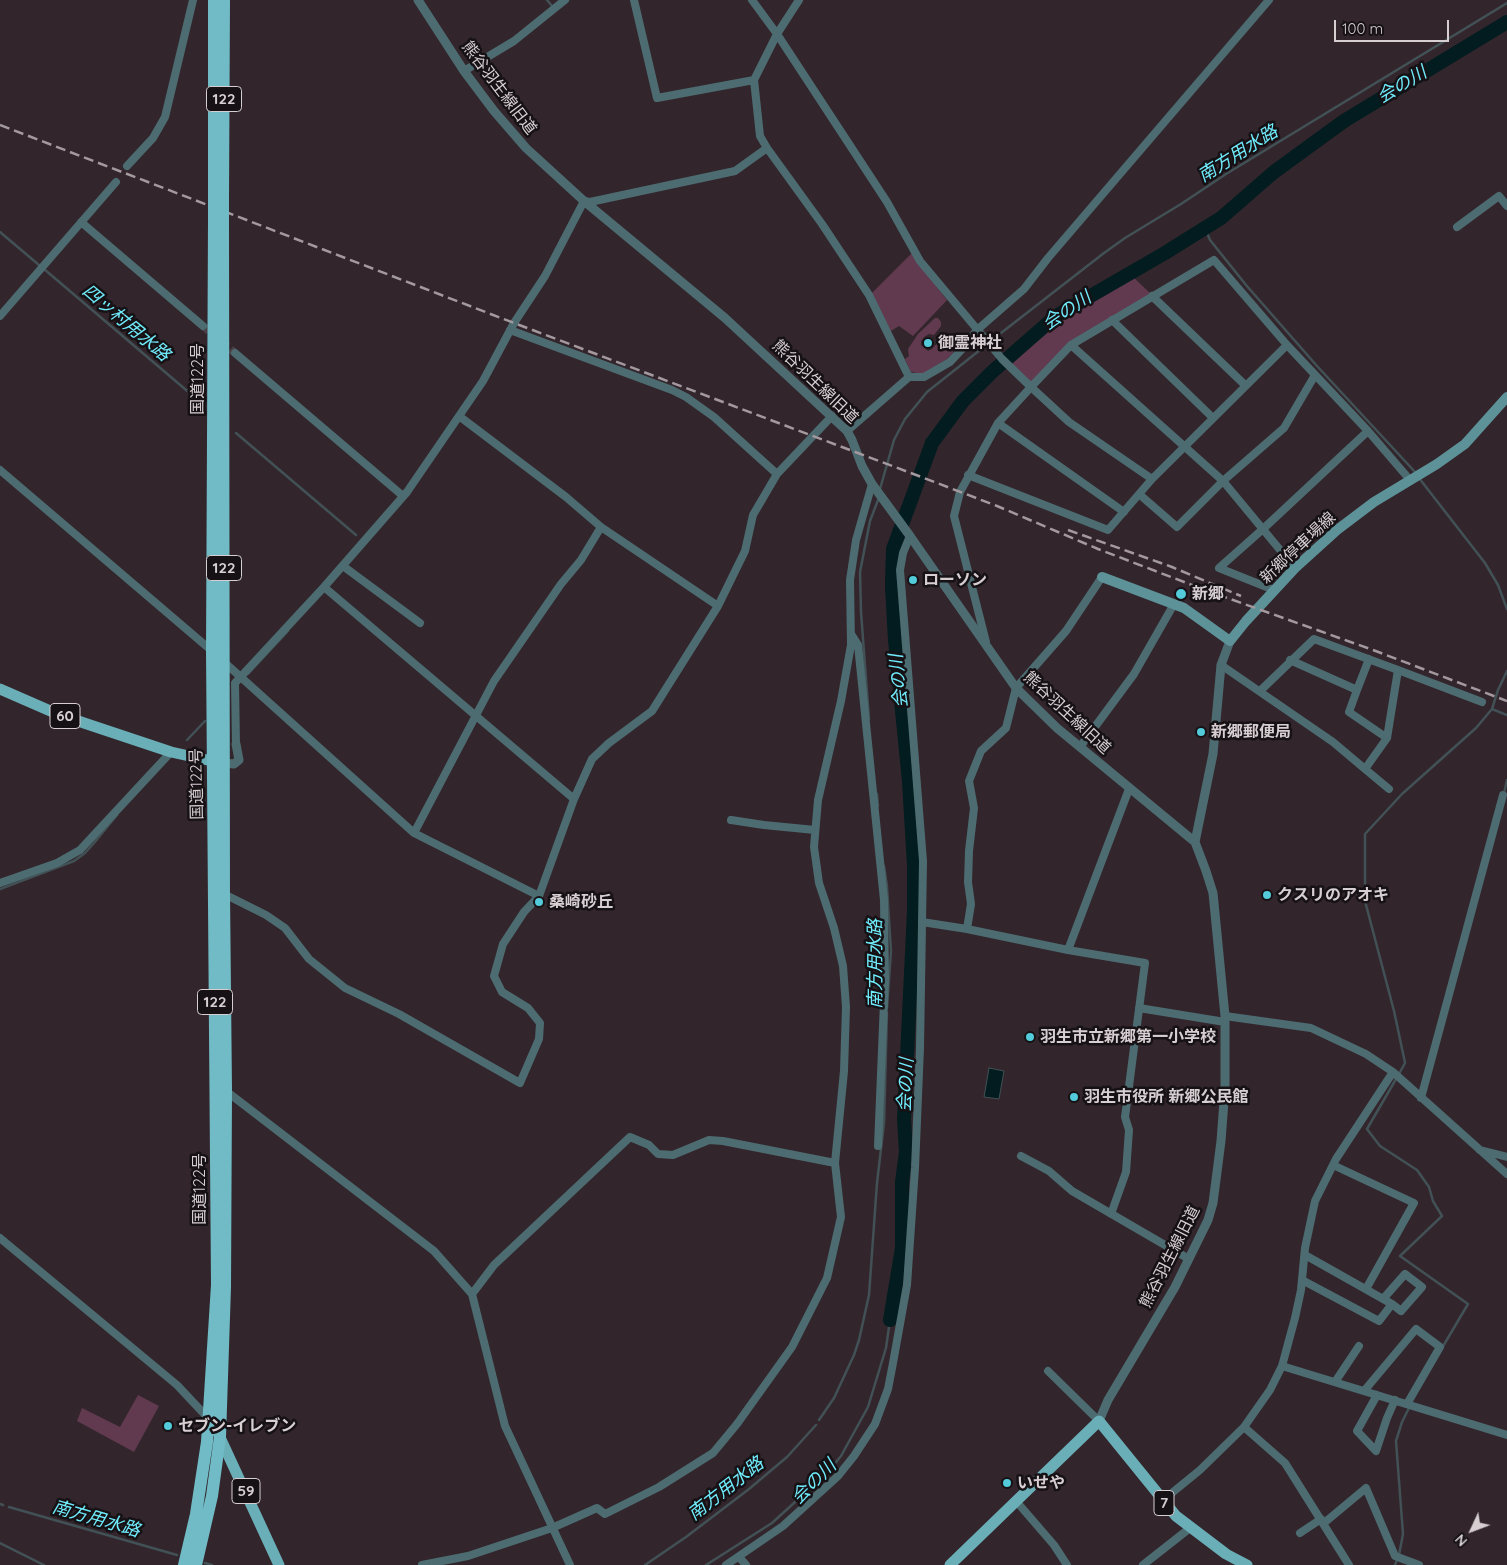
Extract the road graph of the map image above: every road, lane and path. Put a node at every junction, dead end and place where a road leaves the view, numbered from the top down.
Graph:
1 (192, 0) edge
2 (214, 0) edge
3 (224, 0) edge
4 (418, 0) edge
5 (565, 0) edge
6 (634, 0) edge
7 (752, 0) edge
8 (799, 0) edge
9 (1269, 0) edge
10 (776, 34) junction
11 (464, 71) junction
12 (754, 80) junction
13 (767, 148) junction
14 (128, 166) dead end
15 (116, 182) dead end
16 (218, 196) junction
17 (584, 201) junction
18 (1507, 206) edge
19 (81, 222) junction
20 (219, 223) junction
21 (1457, 227) dead end
22 (1152, 296) junction
23 (0, 316) edge
24 (1112, 320) junction
25 (203, 326) tunnel mouth
26 (510, 330) junction
27 (977, 330) junction
28 (1071, 345) junction
29 (1287, 345) junction
30 (235, 353) tunnel mouth
31 (1315, 375) junction
32 (909, 377) junction
33 (1245, 386) junction
34 (1031, 387) junction
35 (1507, 398) edge
36 (459, 416) junction
37 (832, 416) junction
38 (1213, 418) junction
39 (998, 423) junction
40 (847, 431) junction
41 (1368, 431) junction
42 (1185, 446) junction
43 (0, 470) edge
44 (777, 474) junction
45 (968, 475) junction
46 (1152, 479) junction
47 (1410, 480) junction
48 (1223, 481) junction
49 (872, 484) junction
50 (1139, 494) junction
51 (403, 496) junction
52 (1124, 512) junction
53 (601, 527) junction
54 (1263, 529) junction
55 (910, 536) junction
56 (343, 566) junction
57 (1295, 568) junction
58 (1102, 577) joint
59 (324, 587) junction
60 (1274, 590) junction
61 (1174, 604) junction
62 (718, 606) junction
63 (420, 623) dead end
64 (851, 634) junction
65 (1230, 641) junction
66 (986, 644) junction
67 (212, 651) junction
68 (1369, 659) junction
69 (1290, 660) junction
70 (224, 662) junction
71 (1221, 665) junction
72 (1398, 670) junction
73 (242, 677) junction
74 (1016, 688) junction
75 (0, 689) edge
76 (1357, 690) junction
77 (1260, 691) junction
78 (1482, 702) dead end
79 (475, 717) junction
80 (1387, 738) junction
81 (236, 744) joint
82 (1080, 747) junction
83 (171, 752) junction
84 (219, 762) junction
85 (1365, 769) junction
86 (1129, 789) junction
87 (1388, 789) dead end
88 (1503, 795) dead end
89 (574, 799) junction
90 (731, 820) dead end
91 (815, 830) junction
92 (414, 833) junction
93 (1195, 842) junction
94 (0, 883) edge
95 (224, 894) junction
96 (540, 896) junction
97 (922, 922) junction
98 (967, 928) junction
99 (1068, 950) junction
100 (1139, 1008) junction
101 (1225, 1019) junction
102 (1393, 1072) junction
103 (226, 1091) junction
104 (1421, 1098) junction
105 (878, 1146) dead end
106 (1478, 1149) junction
107 (1021, 1156) dead end
108 (1507, 1157) edge
109 (835, 1163) junction
110 (1333, 1165) junction
111 (1507, 1174) edge
112 (1111, 1214) junction
113 (0, 1238) edge
114 (1305, 1255) junction
115 (1189, 1259) junction
116 (1302, 1280) junction
117 (1366, 1290) junction
118 (472, 1294) junction
119 (1384, 1300) junction
120 (1392, 1304) junction
121 (1359, 1346) dead end
122 (1282, 1366) junction
123 (1048, 1371) dead end
124 (1335, 1382) junction
125 (1364, 1391) junction
126 (1377, 1395) junction
127 (1395, 1400) junction
128 (1407, 1404) junction
129 (209, 1419) junction
130 (1099, 1421) junction
131 (1244, 1427) junction
132 (1507, 1435) edge
133 (220, 1437) junction
134 (1016, 1501) junction
135 (1162, 1501) junction
136 (1322, 1521) junction
137 (552, 1528) junction
138 (1190, 1528) junction
139 (1300, 1533) dead end
140 (739, 1556) junction
141 (184, 1565) edge
142 (196, 1565) edge
143 (279, 1565) edge
144 (422, 1565) edge
145 (570, 1565) edge
146 (726, 1565) edge
147 (746, 1565) edge
148 (950, 1565) edge
149 (1067, 1565) edge
150 (1143, 1565) edge
151 (1247, 1565) edge
152 (1349, 1565) edge
153 (1419, 1565) edge

1 - 14 street
2 - 16 highway, 国道122号 / 122
3 - 16 highway, 国道122号 / 122
4 - 11 street, 熊谷羽生線旧道
5 - 11 street
6 - 12 street
7 - 10 street
8 - 10 street
9 - 27 street
10 - 12 street
10 - 27 street
11 - 17 street, 熊谷羽生線旧道
12 - 13 street
13 - 17 street
13 - 32 street
15 - 19 street
16 - 20 highway, 国道122号 / 122, bridge
17 - 26 street
17 - 37 street, 熊谷羽生線旧道
18 - 21 street
19 - 23 street
19 - 25 street
20 - 67 highway, 国道122号 / 122
20 - 70 highway, 国道122号 / 122
22 - 24 street
22 - 29 street
22 - 33 street
24 - 28 street
24 - 38 street
26 - 36 street
26 - 44 street
27 - 32 street
27 - 34 street
28 - 34 street
28 - 42 street
29 - 31 street
29 - 33 street
30 - 51 street
31 - 41 street
31 - 48 street
32 - 40 street
33 - 38 street
34 - 39 street
34 - 46 street
35 - 47 main road, 新郷停車場線
36 - 51 street
36 - 53 street
37 - 40 street, 熊谷羽生線旧道
37 - 44 street
38 - 42 street
39 - 45 street
39 - 52 street
40 - 49 street, 熊谷羽生線旧道
41 - 47 street
41 - 54 street
42 - 46 street
42 - 48 street
43 - 67 street
44 - 62 street
45 - 52 street
45 - 66 street
46 - 50 street
47 - 57 main road, 新郷停車場線
48 - 50 street
48 - 54 street
49 - 55 street, 熊谷羽生線旧道
49 - 64 street
50 - 52 street
51 - 56 street
53 - 62 street
53 - 79 street
54 - 57 street
54 - 60 street
55 - 66 street, 熊谷羽生線旧道
55 - 97 street
56 - 59 street
56 - 63 street
57 - 60 main road, 新郷停車場線
58 - 61 main road
58 - 74 street
59 - 73 street
59 - 79 street
60 - 65 main road, 新郷停車場線
61 - 65 main road
61 - 82 street
62 - 89 street
64 - 91 street
64 - 105 street
65 - 71 street
66 - 74 street, 熊谷羽生線旧道
67 - 84 highway, 国道122号 / 122
68 - 69 street
68 - 72 street
68 - 76 street
69 - 76 street
69 - 77 street
70 - 73 street
70 - 84 highway, 国道122号 / 122
71 - 77 street
71 - 93 street
72 - 78 street
72 - 80 street
73 - 81 street
73 - 92 street
74 - 82 street, 熊谷羽生線旧道
74 - 98 street
75 - 83 main road, 60
76 - 80 street
77 - 85 street
79 - 89 street
79 - 92 street
80 - 85 street
81 - 84 street
82 - 86 street, 熊谷羽生線旧道
83 - 84 main road, 60
83 - 94 street
84 - 95 highway, 国道122号 / 122
84 - 129 highway, 国道122号 / 122
85 - 87 street
86 - 93 street, 熊谷羽生線旧道
86 - 99 street
88 - 104 street
89 - 96 street
90 - 91 street
91 - 109 street
92 - 96 street
93 - 101 street, 熊谷羽生線旧道
95 - 96 street
95 - 103 highway, 国道122号 / 122
97 - 98 street
97 - 140 street
98 - 99 street
99 - 100 street
100 - 101 street
100 - 112 street
101 - 102 street
101 - 115 street, 熊谷羽生線旧道
102 - 104 street
102 - 110 street
103 - 118 street
103 - 133 highway, 国道122号 / 122
104 - 106 street
106 - 108 street
106 - 111 street
107 - 112 street
109 - 118 street
109 - 137 street
110 - 114 street
110 - 117 street
112 - 115 street
113 - 129 street
114 - 116 street
114 - 117 street
115 - 130 street, 熊谷羽生線旧道
116 - 120 street
116 - 122 street
117 - 119 street
118 - 137 street
119 - 120 street
119 - 120 street
121 - 124 street
122 - 124 street
122 - 131 street
123 - 130 street
124 - 125 street
125 - 126 street
125 - 128 street
126 - 127 street
126 - 127 street
127 - 128 street
128 - 132 street
129 - 133 main road, 59
129 - 141 highway, 国道122号 / 122
130 - 134 main road
130 - 135 main road, 7
131 - 135 street
131 - 136 street
133 - 142 highway, 国道122号 / 122
133 - 143 main road, 59
134 - 148 main road
134 - 149 street
135 - 138 main road, 7
136 - 139 street
136 - 152 street
136 - 153 street
137 - 144 street
137 - 145 street
138 - 150 street
138 - 151 main road, 7
140 - 146 street
140 - 147 street

